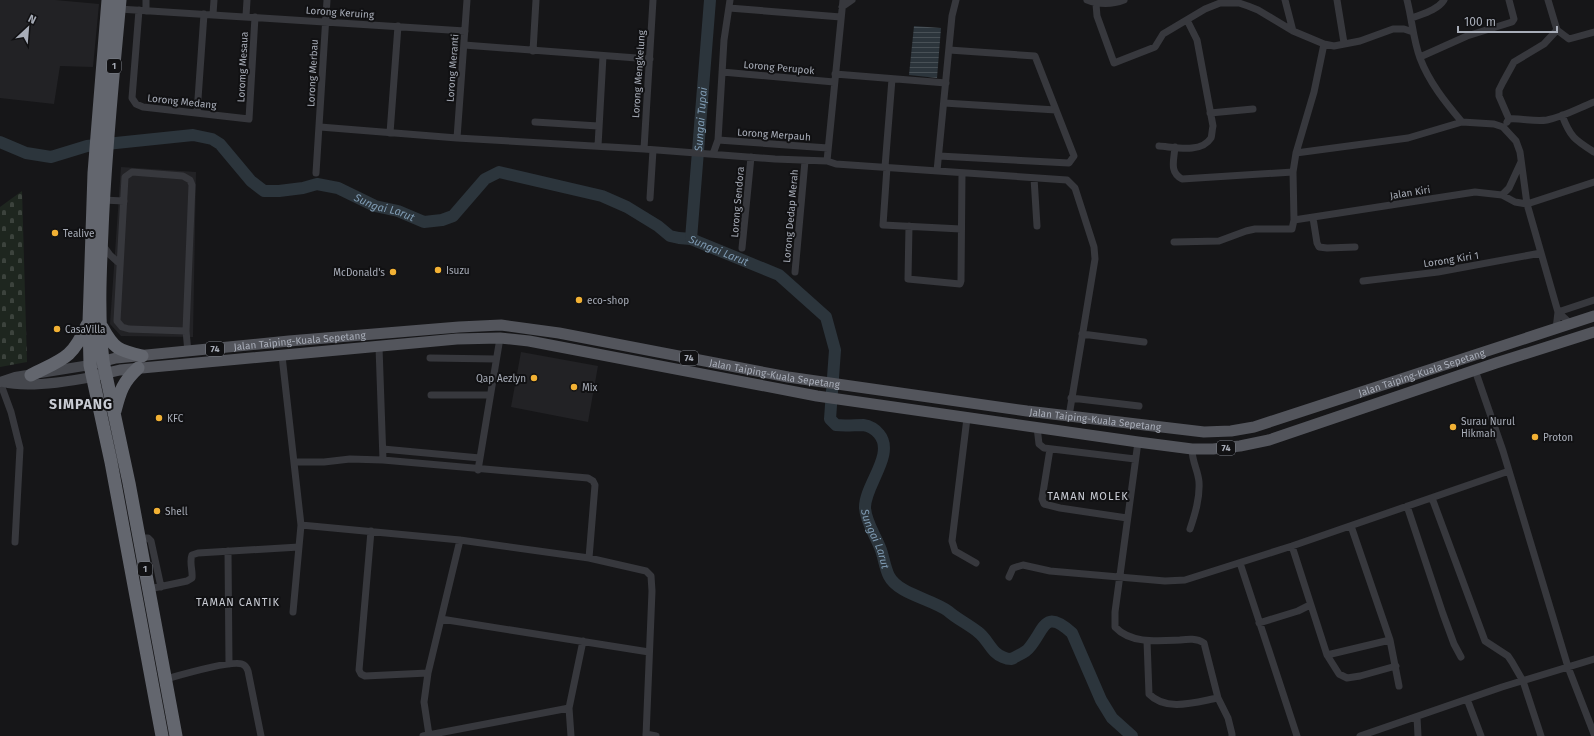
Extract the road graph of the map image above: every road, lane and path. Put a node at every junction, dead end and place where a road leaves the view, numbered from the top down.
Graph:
1 (108, 0) edge
2 (146, 0) edge
3 (214, 0) edge
4 (248, 0) edge
5 (327, 0) edge
6 (467, 0) edge
7 (536, 0) edge
8 (653, 0) edge
9 (730, 0) edge
10 (852, 0) edge
11 (956, 0) edge
12 (1087, 0) edge
13 (1124, 0) edge
14 (1285, 0) edge
15 (1337, 0) edge
16 (1407, 0) edge
17 (1444, 0) edge
18 (1509, 0) edge
19 (1548, 0) edge
20 (843, 3) edge
21 (1096, 4) junction
22 (119, 5) edge
23 (729, 8) junction
24 (142, 10) junction
25 (204, 14) junction
26 (213, 14) junction
27 (246, 16) junction
28 (255, 17) junction
29 (841, 17) junction
30 (1412, 18) junction
31 (1187, 20) junction
32 (325, 21) junction
33 (398, 26) junction
34 (1557, 30) junction
35 (465, 31) junction
36 (1293, 31) junction
37 (1413, 32) junction
38 (1594, 32) edge
39 (1344, 43) junction
40 (1324, 44) junction
41 (464, 45) junction
42 (533, 50) junction
43 (949, 50) junction
44 (603, 56) junction
45 (1420, 57) junction
46 (650, 59) junction
47 (722, 72) junction
48 (835, 74) junction
49 (892, 79) junction
50 (834, 82) junction
51 (946, 83) junction
52 (944, 102) junction
53 (1594, 102) edge
54 (1253, 109) dead end
55 (1056, 110) junction
56 (197, 113) junction
57 (1210, 113) junction
58 (1562, 115) junction
59 (249, 119) joint
60 (1509, 119) junction
61 (535, 122) dead end
62 (1462, 122) junction
63 (598, 126) junction
64 (320, 127) junction
65 (1503, 128) junction
66 (102, 130) junction
67 (390, 133) junction
68 (457, 138) junction
69 (718, 140) junction
70 (598, 146) junction
71 (1159, 146) dead end
72 (1175, 147) junction
73 (828, 148) junction
74 (644, 149) junction
75 (653, 150) junction
76 (1296, 152) junction
77 (1594, 152) edge
78 (709, 154) junction
79 (939, 156) junction
80 (751, 157) junction
81 (805, 161) junction
82 (1521, 161) junction
83 (827, 162) junction
84 (100, 164) junction
85 (886, 167) junction
86 (937, 171) junction
87 (1293, 172) junction
88 (316, 173) dead end
89 (962, 173) junction
90 (1034, 178) junction
91 (1594, 182) edge
92 (1502, 195) junction
93 (650, 198) dead end
94 (103, 200) junction
95 (124, 202) junction
96 (1527, 204) junction
97 (1313, 218) junction
98 (1294, 220) junction
99 (909, 226) junction
100 (1037, 226) dead end
101 (961, 229) junction
102 (1174, 242) dead end
103 (101, 243) junction
104 (1355, 247) dead end
105 (742, 248) dead end
106 (1542, 253) junction
107 (120, 264) junction
108 (795, 272) dead end
109 (1363, 281) dead end
110 (1594, 300) edge
111 (1558, 312) junction
112 (1594, 316) edge
113 (94, 323) junction
114 (1571, 324) junction
115 (1556, 329) junction
116 (186, 331) junction
117 (1594, 332) edge
118 (1082, 334) junction
119 (500, 338) junction
120 (1144, 342) dead end
121 (379, 347) junction
122 (188, 352) junction
123 (282, 356) junction
124 (430, 358) dead end
125 (496, 359) junction
126 (140, 362) junction
127 (104, 367) junction
128 (1475, 370) junction
129 (91, 371) junction
130 (31, 374) junction
131 (1, 382) edge
132 (431, 395) dead end
133 (490, 395) junction
134 (1072, 398) junction
135 (1139, 406) dead end
136 (115, 415) junction
137 (1069, 416) junction
138 (967, 418) junction
139 (1037, 427) junction
140 (1138, 442) junction
141 (383, 449) junction
142 (1050, 449) junction
143 (1192, 449) junction
144 (480, 458) junction
145 (1135, 459) junction
146 (383, 460) junction
147 (294, 462) junction
148 (478, 470) junction
149 (1509, 471) junction
150 (1432, 498) junction
151 (1407, 506) junction
152 (1128, 518) junction
153 (301, 525) junction
154 (1351, 526) junction
155 (1190, 528) dead end
156 (371, 531) junction
157 (460, 540) junction
158 (15, 542) dead end
159 (1292, 546) junction
160 (299, 547) junction
161 (228, 551) junction
162 (589, 558) junction
163 (976, 563) dead end
164 (1240, 563) junction
165 (1120, 576) junction
166 (1009, 577) dead end
167 (155, 588) junction
168 (1310, 605) junction
169 (293, 612) dead end
170 (441, 619) junction
171 (1259, 623) junction
172 (1390, 640) junction
173 (1147, 641) junction
174 (583, 642) junction
175 (650, 652) junction
176 (1327, 655) junction
177 (1461, 657) dead end
178 (1594, 659) edge
179 (229, 664) junction
180 (1396, 666) junction
181 (1568, 667) junction
182 (428, 673) junction
183 (166, 679) junction
184 (1523, 681) junction
185 (1399, 686) dead end
186 (1218, 698) junction
187 (1467, 699) junction
188 (569, 708) junction
189 (1417, 717) junction
190 (1594, 734) edge
191 (426, 735) edge
192 (646, 735) edge
193 (162, 736) edge
194 (176, 736) edge
195 (261, 736) edge
196 (571, 736) edge
197 (656, 736) edge
198 (1232, 736) edge
199 (1297, 736) edge
200 (1361, 736) edge
201 (1418, 736) edge
202 (1481, 736) edge
203 (1541, 736) edge

1 - 66 highway, 1
2 - 24 street
3 - 26 street
4 - 27 street
5 - 32 street, Lorong Merbau
6 - 35 street, Lorong Meranti
7 - 42 street
8 - 46 street, Lorong Mengkelung
9 - 23 street
10 - 20 street
11 - 43 street
12 - 21 street
13 - 21 street
14 - 36 street
15 - 39 street
16 - 30 street
17 - 30 street
18 - 45 street
19 - 34 street
20 - 29 street
21 - 31 street
22 - 24 street, Lorong Keruing
22 - 66 highway, 1
23 - 29 street
23 - 47 street
24 - 25 street, Lorong Keruing
24 - 56 street, Lorong Medang
25 - 26 street, Lorong Keruing
25 - 56 street
26 - 27 street, Lorong Keruing
27 - 28 street, Lorong Keruing
28 - 32 street, Lorong Keruing
28 - 59 street, Loromg Mesaua
29 - 48 street
30 - 37 street
31 - 36 street
31 - 57 street
32 - 33 street, Lorong Keruing
32 - 64 street, Lorong Merbau
33 - 35 street, Lorong Keruing
33 - 67 street
34 - 38 street
34 - 60 street
35 - 41 street, Lorong Meranti
36 - 40 street
37 - 39 street
37 - 45 street
39 - 40 street
40 - 76 street
41 - 42 street
41 - 68 street, Lorong Meranti
42 - 44 street
43 - 51 street
43 - 55 street
44 - 46 street
44 - 63 street
45 - 62 street
46 - 74 street, Lorong Mengkelung
47 - 50 street, Lorong Perupok
47 - 69 street
48 - 49 street
48 - 50 street
49 - 51 street
49 - 85 street
50 - 73 street
51 - 52 street
52 - 55 street
52 - 79 street
53 - 58 street
54 - 57 street
55 - 79 street
56 - 59 street, Lorong Medang
57 - 72 street
58 - 60 street
58 - 77 street
60 - 65 street
61 - 63 street
62 - 65 street
62 - 76 street
63 - 70 street
64 - 67 street
64 - 88 street, Lorong Merbau
65 - 82 street
66 - 84 highway, 1
67 - 68 street
68 - 70 street
69 - 73 street, Lorong Merpauh
69 - 78 street
70 - 74 street
71 - 72 street
72 - 87 street
73 - 83 street
74 - 75 street
75 - 78 street
75 - 93 street
76 - 87 street
78 - 80 street
79 - 86 street
80 - 81 street
80 - 105 street, Lorong Sendora
81 - 83 street
81 - 108 street, Lorong Dedap Merah
82 - 92 street
82 - 96 street
83 - 85 street
84 - 94 highway, 1
84 - 113 highway, 1
85 - 86 street
85 - 99 street
86 - 89 street
87 - 98 street
89 - 90 street
89 - 101 street
90 - 100 street
90 - 118 street
91 - 96 street
92 - 96 street, Jalan Kiri
92 - 97 street, Jalan Kiri
94 - 95 street
94 - 103 highway, 1
95 - 107 street
95 - 116 street
96 - 106 street
97 - 98 street, Jalan Kiri
97 - 104 street
98 - 102 street
99 - 101 street
99 - 101 street
103 - 107 street
103 - 113 highway, 1
106 - 109 street, Lorong Kiri 1
106 - 111 street
107 - 116 street
110 - 111 street
111 - 114 street
111 - 115 street
112 - 114 main road, Jalan Taiping-Kuala Sepetang / 74
113 - 126 highway
113 - 127 highway, 1
113 - 129 highway, 1
113 - 130 highway
114 - 115 main road, Jalan Taiping-Kuala Sepetang / 74
115 - 137 main road, Jalan Taiping-Kuala Sepetang / 74
116 - 122 street
117 - 128 main road, Jalan Taiping-Kuala Sepetang / 74
118 - 120 street
118 - 134 street
119 - 121 main road, Jalan Taiping-Kuala Sepetang / 74
119 - 125 street
119 - 138 main road, Jalan Taiping-Kuala Sepetang / 74
121 - 123 main road, Jalan Taiping-Kuala Sepetang / 74
121 - 141 street
122 - 126 main road, Jalan Taiping-Kuala Sepetang / 74
122 - 137 main road, Jalan Taiping-Kuala Sepetang / 74
123 - 126 main road, Jalan Taiping-Kuala Sepetang / 74
123 - 147 street
124 - 125 street
125 - 133 street
126 - 127 main road, Jalan Taiping-Kuala Sepetang / 74
126 - 136 highway
127 - 129 main road, Jalan Taiping-Kuala Sepetang / 74
127 - 136 highway, 1
128 - 143 main road, Jalan Taiping-Kuala Sepetang / 74
128 - 149 street
129 - 130 main road, Jalan Taiping-Kuala Sepetang / 74
129 - 131 main road, Jalan Taiping-Kuala Sepetang / 74
129 - 193 highway, 1
130 - 131 main road, Jalan Taiping-Kuala Sepetang / 74
131 - 158 street
132 - 133 street
133 - 144 street
134 - 135 street
134 - 137 street
136 - 167 highway, 1
138 - 139 main road, Jalan Taiping-Kuala Sepetang / 74
138 - 163 street
139 - 140 main road, Jalan Taiping-Kuala Sepetang / 74
139 - 142 street
140 - 143 main road, Jalan Taiping-Kuala Sepetang / 74
140 - 145 street
141 - 144 street
141 - 146 street
142 - 145 street
142 - 152 street
143 - 155 street
144 - 148 street
145 - 152 street
146 - 147 street
146 - 148 street
147 - 153 street
148 - 162 street
149 - 150 street
149 - 181 street
150 - 151 street
150 - 184 street
151 - 154 street
151 - 177 street
152 - 165 street
153 - 156 street
153 - 160 street
154 - 159 street
154 - 172 street
156 - 157 street
156 - 182 street
157 - 162 street
157 - 170 street
159 - 164 street
159 - 168 street
160 - 161 street
160 - 169 street
161 - 167 street
161 - 179 street
162 - 175 street
164 - 165 street
164 - 171 street
165 - 166 street
165 - 173 street
167 - 183 highway, 1
168 - 171 street
168 - 176 street
170 - 174 street
170 - 182 street
171 - 199 street
172 - 176 street
172 - 180 street
173 - 186 street
173 - 186 street
174 - 175 street
174 - 188 street
175 - 192 street
176 - 180 street
178 - 181 street
179 - 183 street
179 - 195 street
180 - 185 street
181 - 184 street
181 - 190 street
182 - 191 street
183 - 194 highway, 1
184 - 187 street
184 - 203 street
186 - 198 street
187 - 189 street
187 - 202 street
188 - 191 street
188 - 196 street
189 - 200 street
189 - 201 street
192 - 197 street

